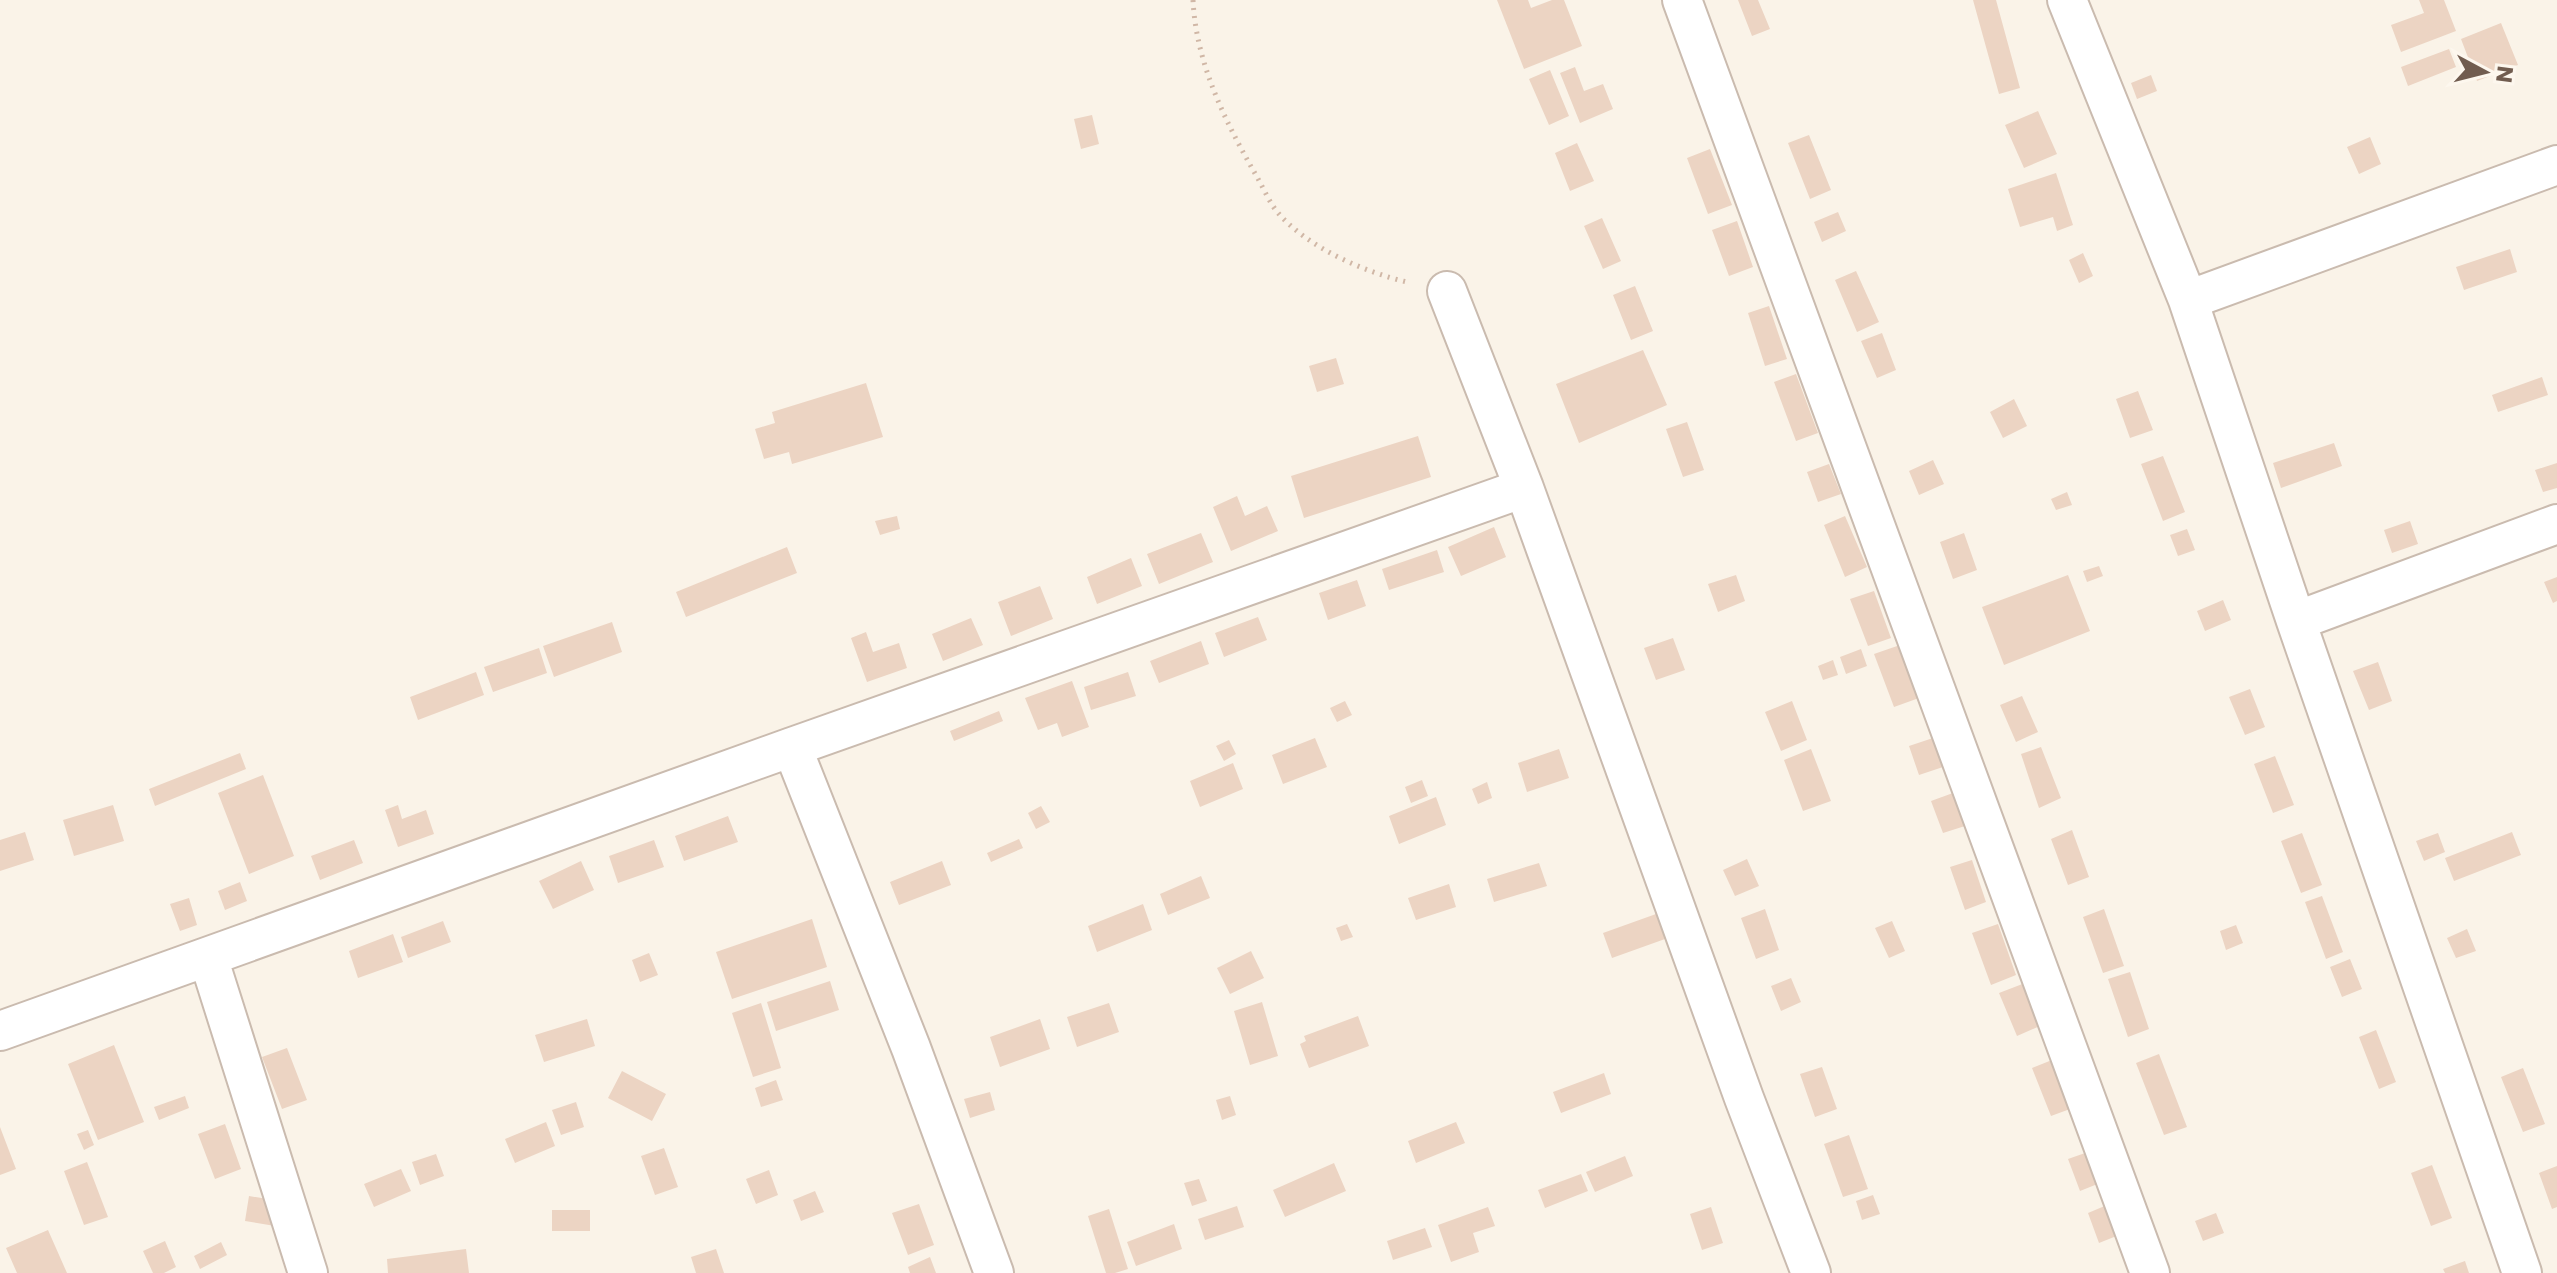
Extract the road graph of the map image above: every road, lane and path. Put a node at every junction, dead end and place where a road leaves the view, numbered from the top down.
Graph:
1 (1193, 0) edge
2 (1682, 0) edge
3 (2067, 0) edge
4 (2557, 165) edge
5 (1447, 291) joint
6 (2188, 300) junction
7 (1524, 488) junction
8 (2557, 524) edge
9 (2296, 621) junction
10 (792, 747) junction
11 (208, 957) junction
12 (0, 1031) edge
13 (308, 1273) edge
14 (994, 1273) edge
15 (1811, 1273) edge
16 (2150, 1273) edge
17 (2522, 1273) edge

1 - 5 path
2 - 16 street
3 - 6 street
4 - 6 street
5 - 7 street
6 - 9 street
7 - 10 street
7 - 15 street
8 - 9 street
9 - 17 street
10 - 11 street
10 - 14 street
11 - 12 street
11 - 13 street

